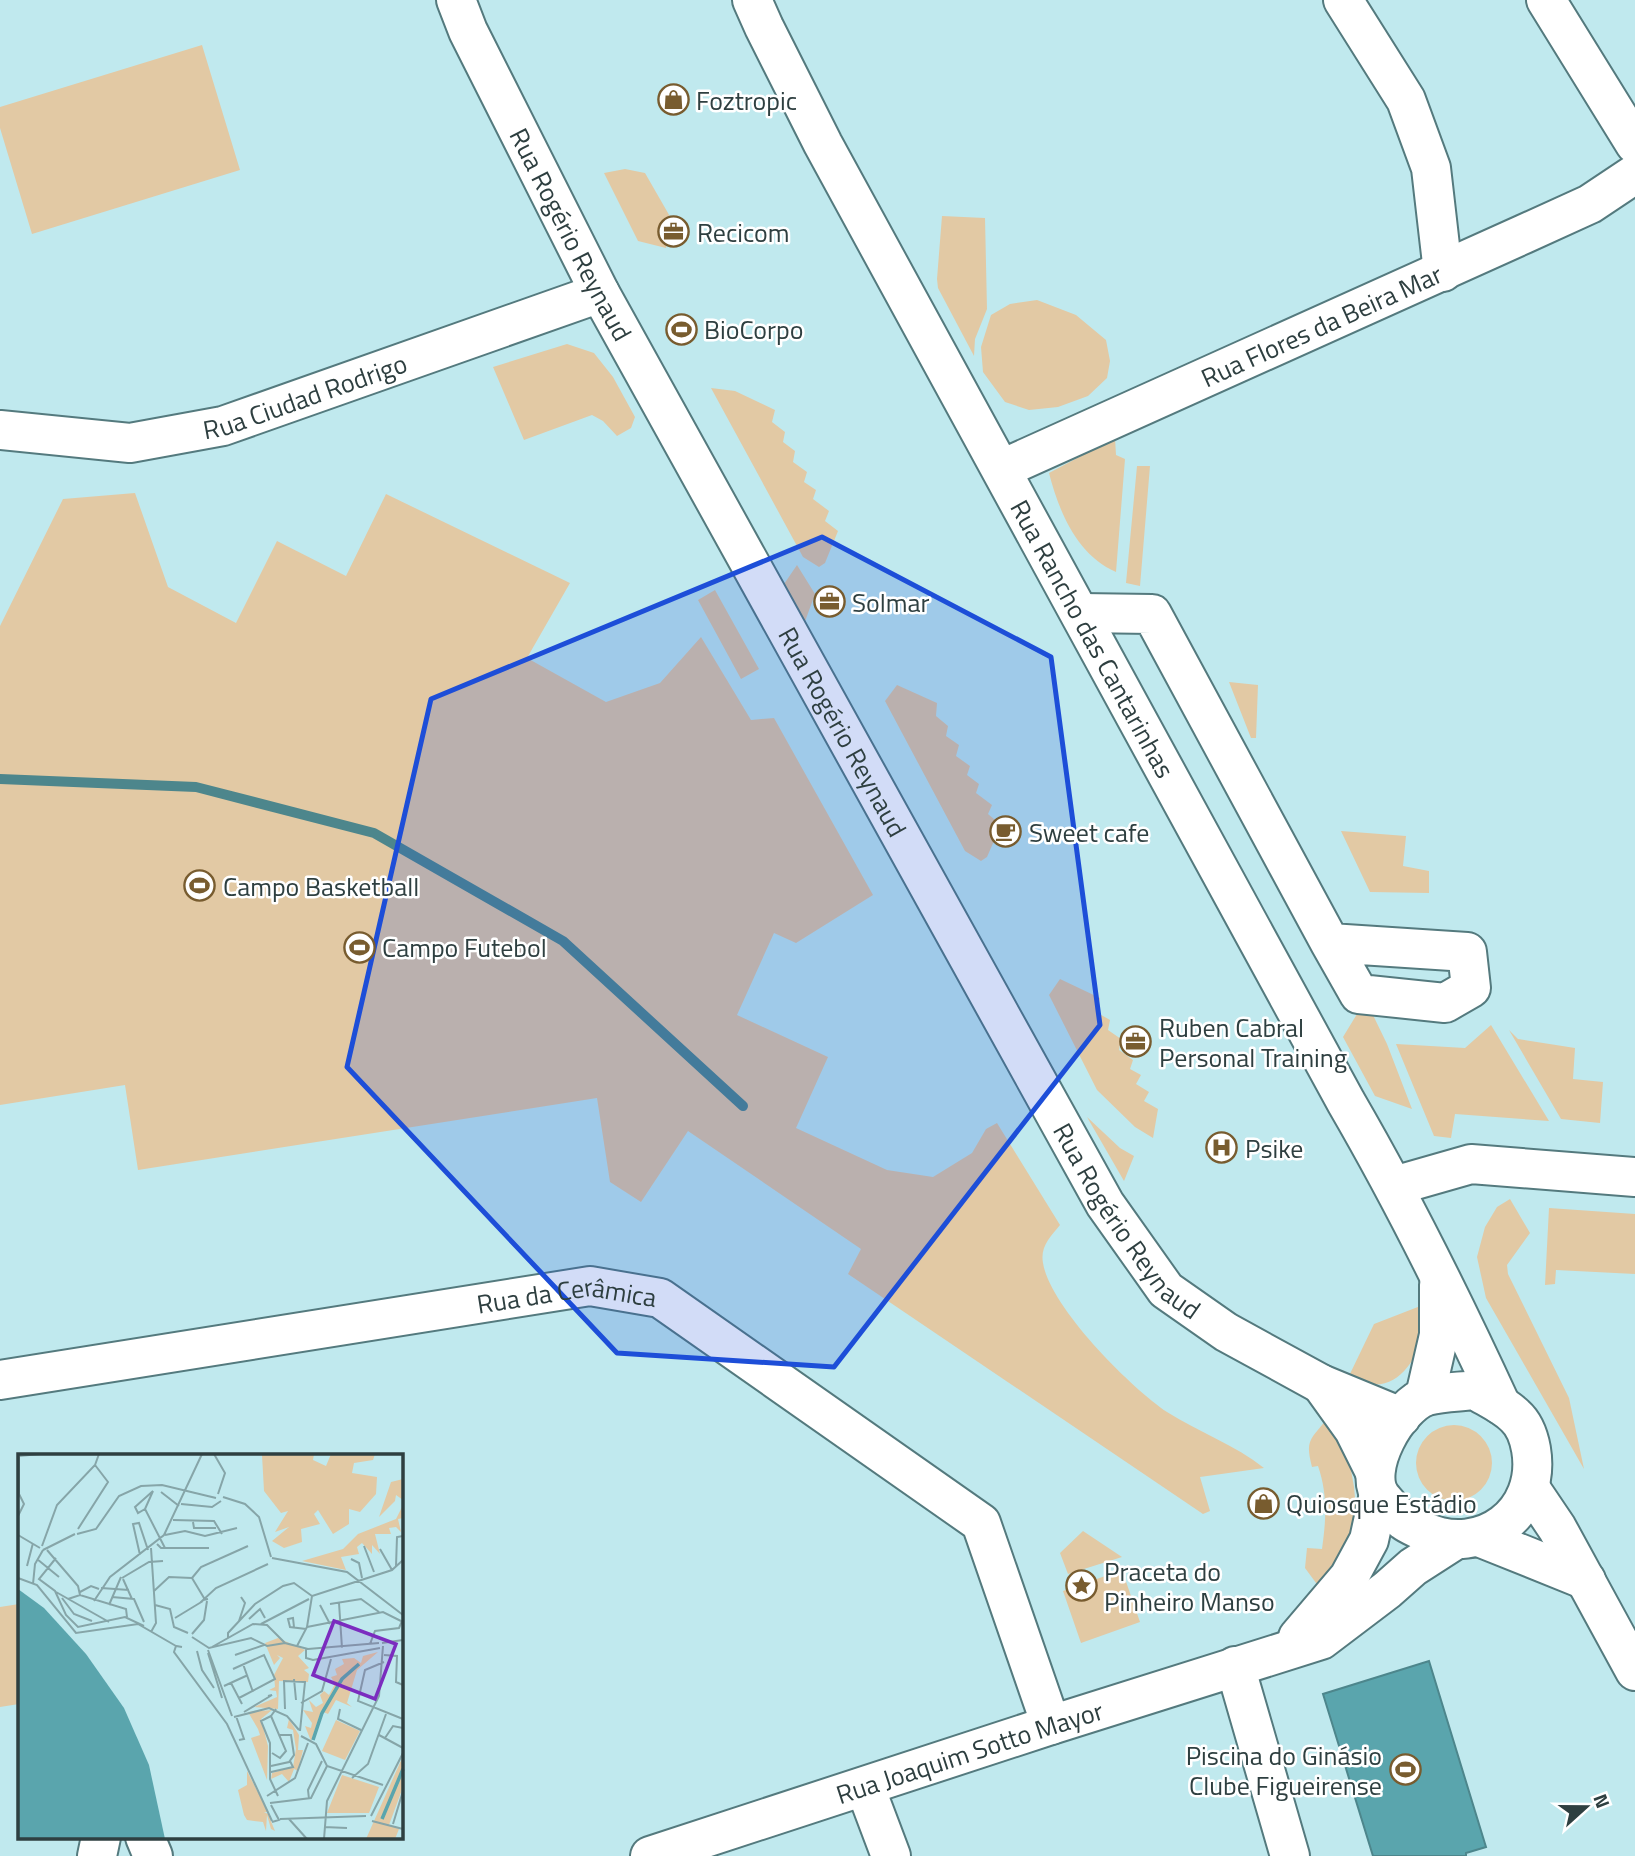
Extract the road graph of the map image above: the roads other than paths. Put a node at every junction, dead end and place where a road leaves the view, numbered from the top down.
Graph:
1 (456, 0) edge
2 (752, 0) edge
3 (1343, 0) edge
4 (1546, 0) edge
5 (1635, 144) edge
6 (1635, 174) edge
7 (1443, 272) junction
8 (600, 293) junction
9 (0, 430) edge
10 (1002, 469) junction
11 (1081, 613) junction
12 (1330, 943) dead end
13 (1635, 1177) edge
14 (1394, 1186) junction
15 (1440, 1274) junction
16 (0, 1380) edge
17 (1321, 1384) junction
18 (1501, 1405) junction
19 (1413, 1407) junction
20 (1377, 1483) junction
21 (1530, 1488) junction
22 (1467, 1538) junction
23 (1586, 1580) junction
24 (1287, 1649) junction
25 (1235, 1666) junction
26 (1635, 1671) edge
27 (1051, 1725) junction
28 (865, 1787) junction
29 (146, 1839) edge
30 (153, 1856) edge
31 (650, 1856) edge
32 (891, 1856) edge
33 (1290, 1856) edge

1 - 8 street, Rua Rogério Reynaud
2 - 10 street, Rua Rancho das Cantarinhas
3 - 7 street
4 - 5 street
6 - 7 street, Rua Flores da Beira Mar
7 - 10 street, Rua Flores da Beira Mar
8 - 9 street, Rua Ciudad Rodrigo
8 - 17 street, Rua Rogério Reynaud
10 - 11 street, Rua Rancho das Cantarinhas
11 - 12 street
11 - 14 street, Rua Rancho das Cantarinhas
13 - 14 street
14 - 15 street, Rua Rancho das Cantarinhas
15 - 18 street, Rua Rancho das Cantarinhas
15 - 19 street, Rua Rancho das Cantarinhas
16 - 27 street, Rua da Cerâmica
17 - 19 street, Rua Rogério Reynaud
17 - 20 street, Rua Rogério Reynaud
18 - 19 street
18 - 21 street
19 - 20 street
20 - 22 street
20 - 24 street
21 - 22 street
21 - 23 street
22 - 23 street
22 - 24 street, Rua Joaquim Sotto Mayor
23 - 26 street
24 - 25 street, Rua Joaquim Sotto Mayor
25 - 27 street, Rua Joaquim Sotto Mayor
25 - 33 street
27 - 28 street, Rua Joaquim Sotto Mayor
28 - 31 street, Rua Joaquim Sotto Mayor
28 - 32 street
29 - 30 street

